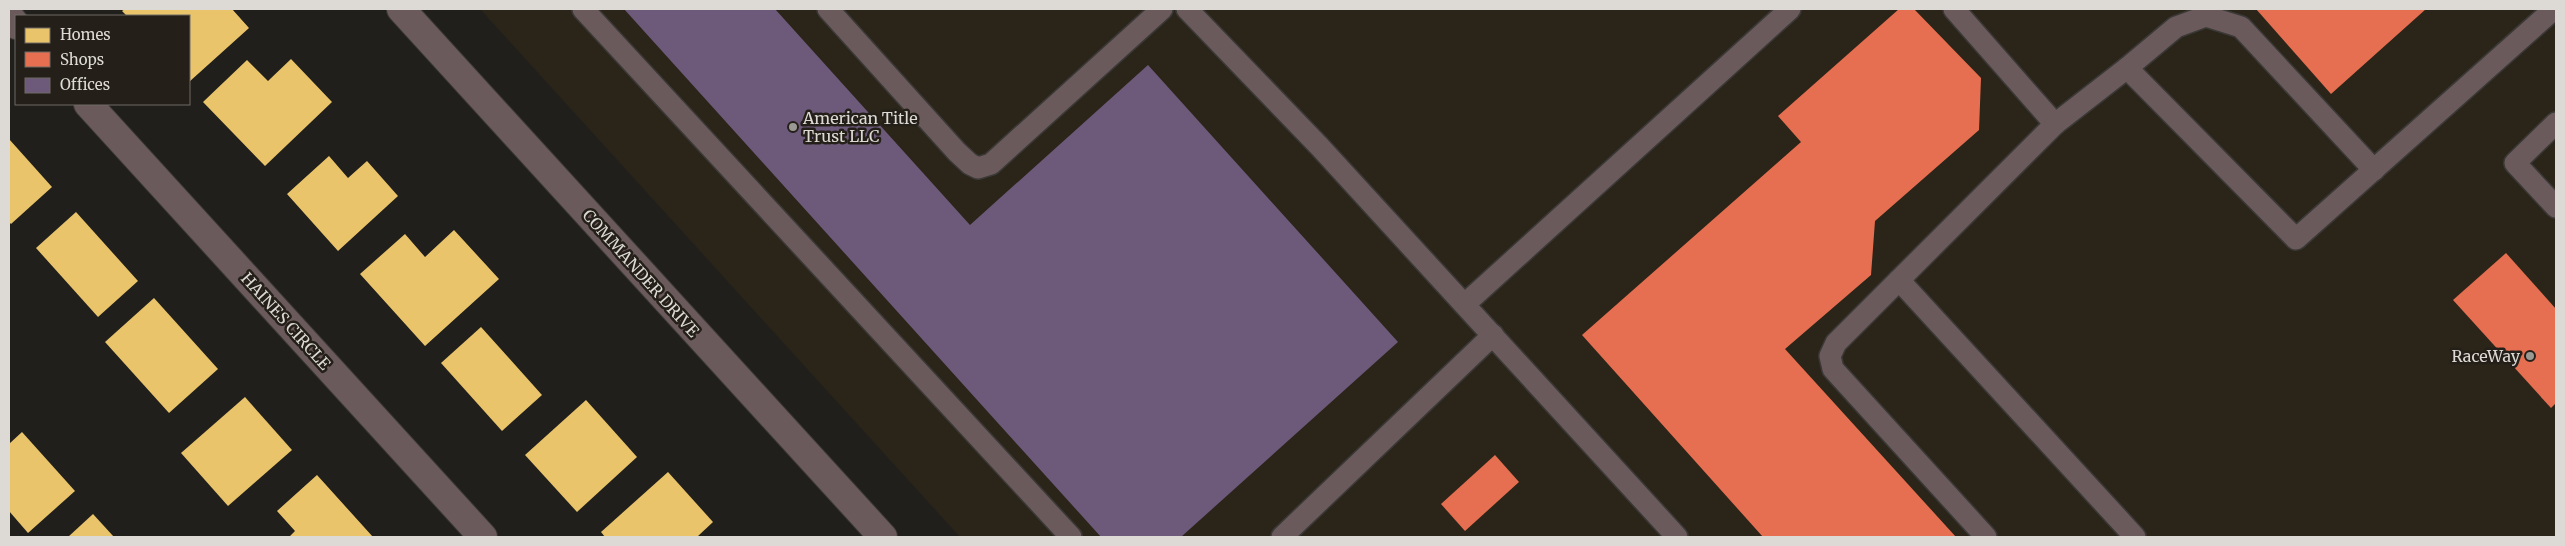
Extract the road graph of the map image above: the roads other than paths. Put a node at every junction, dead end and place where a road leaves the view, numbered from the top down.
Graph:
1 (400, 9) edge
2 (583, 9) edge
3 (828, 9) edge
4 (1162, 9) edge
5 (1187, 9) edge
6 (1790, 9) edge
7 (1954, 9) edge
8 (2550, 14) edge
9 (2127, 68) junction
10 (89, 105) edge
11 (2055, 124) junction
12 (2556, 124) edge
13 (2374, 170) junction
14 (2556, 207) edge
15 (1899, 280) junction
16 (1465, 304) junction
17 (1493, 335) junction
18 (483, 537) edge
19 (882, 537) edge
20 (1071, 537) edge
21 (1282, 537) edge
22 (1677, 537) edge
23 (1986, 537) edge
24 (2135, 537) edge

1 - 19 street, COMMANDER DRIVE
2 - 20 lane
3 - 4 lane
5 - 16 lane
6 - 16 lane
7 - 11 lane
8 - 13 lane
9 - 11 lane
9 - 13 lane
9 - 13 lane
10 - 18 street, HAINES CIRCLE
11 - 15 lane
12 - 14 lane
15 - 23 lane
15 - 24 lane
16 - 17 lane
17 - 21 lane
17 - 22 lane

